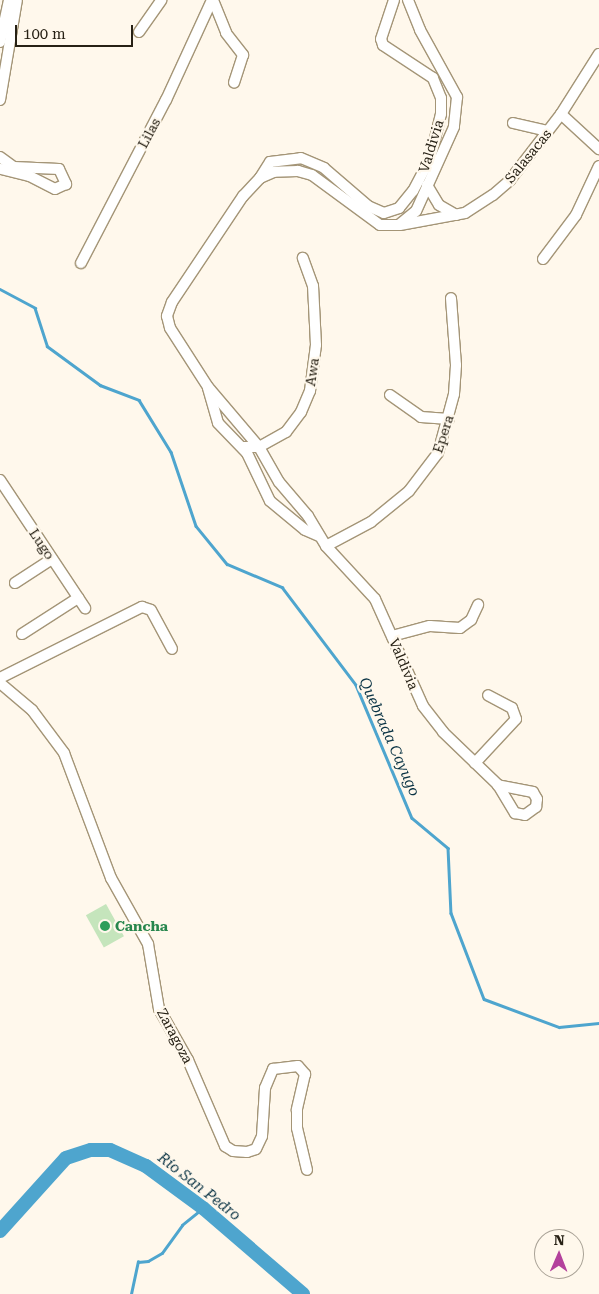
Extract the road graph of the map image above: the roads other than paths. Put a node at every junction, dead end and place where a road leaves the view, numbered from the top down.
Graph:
1 (9, 0) edge
2 (17, 0) edge
3 (161, 0) edge
4 (212, 0) edge
5 (394, 0) edge
6 (408, 0) edge
7 (139, 32) dead end
8 (0, 42) edge
9 (599, 54) edge
10 (234, 83) dead end
11 (0, 100) edge
12 (561, 114) junction
13 (514, 122) dead end
14 (548, 131) junction
15 (599, 149) edge
16 (0, 157) edge
17 (599, 166) edge
18 (0, 169) edge
19 (422, 177) junction
20 (428, 188) junction
21 (356, 200) junction
22 (456, 215) junction
23 (399, 225) junction
24 (303, 258) dead end
25 (543, 259) dead end
26 (81, 263) dead end
27 (451, 298) dead end
28 (208, 387) junction
29 (390, 394) dead end
30 (449, 419) junction
31 (242, 447) junction
32 (259, 447) junction
33 (0, 480) edge
34 (319, 536) junction
35 (326, 546) junction
36 (52, 559) junction
37 (15, 582) dead end
38 (78, 598) junction
39 (478, 605) dead end
40 (85, 608) dead end
41 (22, 634) dead end
42 (392, 636) junction
43 (172, 648) dead end
44 (0, 678) edge
45 (0, 683) edge
46 (488, 695) dead end
47 (475, 763) junction
48 (498, 785) dead end
49 (307, 1170) dead end

1 - 8 street
2 - 11 street
3 - 7 street
4 - 10 street
4 - 26 street, Lilas
5 - 19 street, Valdivia
6 - 20 street
9 - 12 street, Salasacas
12 - 14 street, Salasacas
12 - 15 street
13 - 14 street
14 - 22 street, Salasacas
16 - 18 street
17 - 25 street
19 - 20 street
19 - 21 street, Valdivia
20 - 22 street
20 - 23 street
21 - 23 street, Salasacas
21 - 28 street, Valdivia
22 - 23 street, Salasacas
24 - 32 street, Awa
27 - 30 street, Epera
28 - 31 street, Valdivia
28 - 32 street, Valdivia
29 - 30 street
30 - 35 street, Epera
31 - 32 street
31 - 34 street, Valdivia
32 - 34 street, Valdivia
33 - 36 street, Lugo
34 - 35 street, Valdivia
35 - 42 street, Valdivia
36 - 37 street
36 - 38 street, Lugo
38 - 40 street, Lugo
38 - 41 street
39 - 42 street
42 - 47 street, Valdivia
43 - 44 street
45 - 49 street, Zaragoza
46 - 47 street
47 - 48 street, Valdivia

